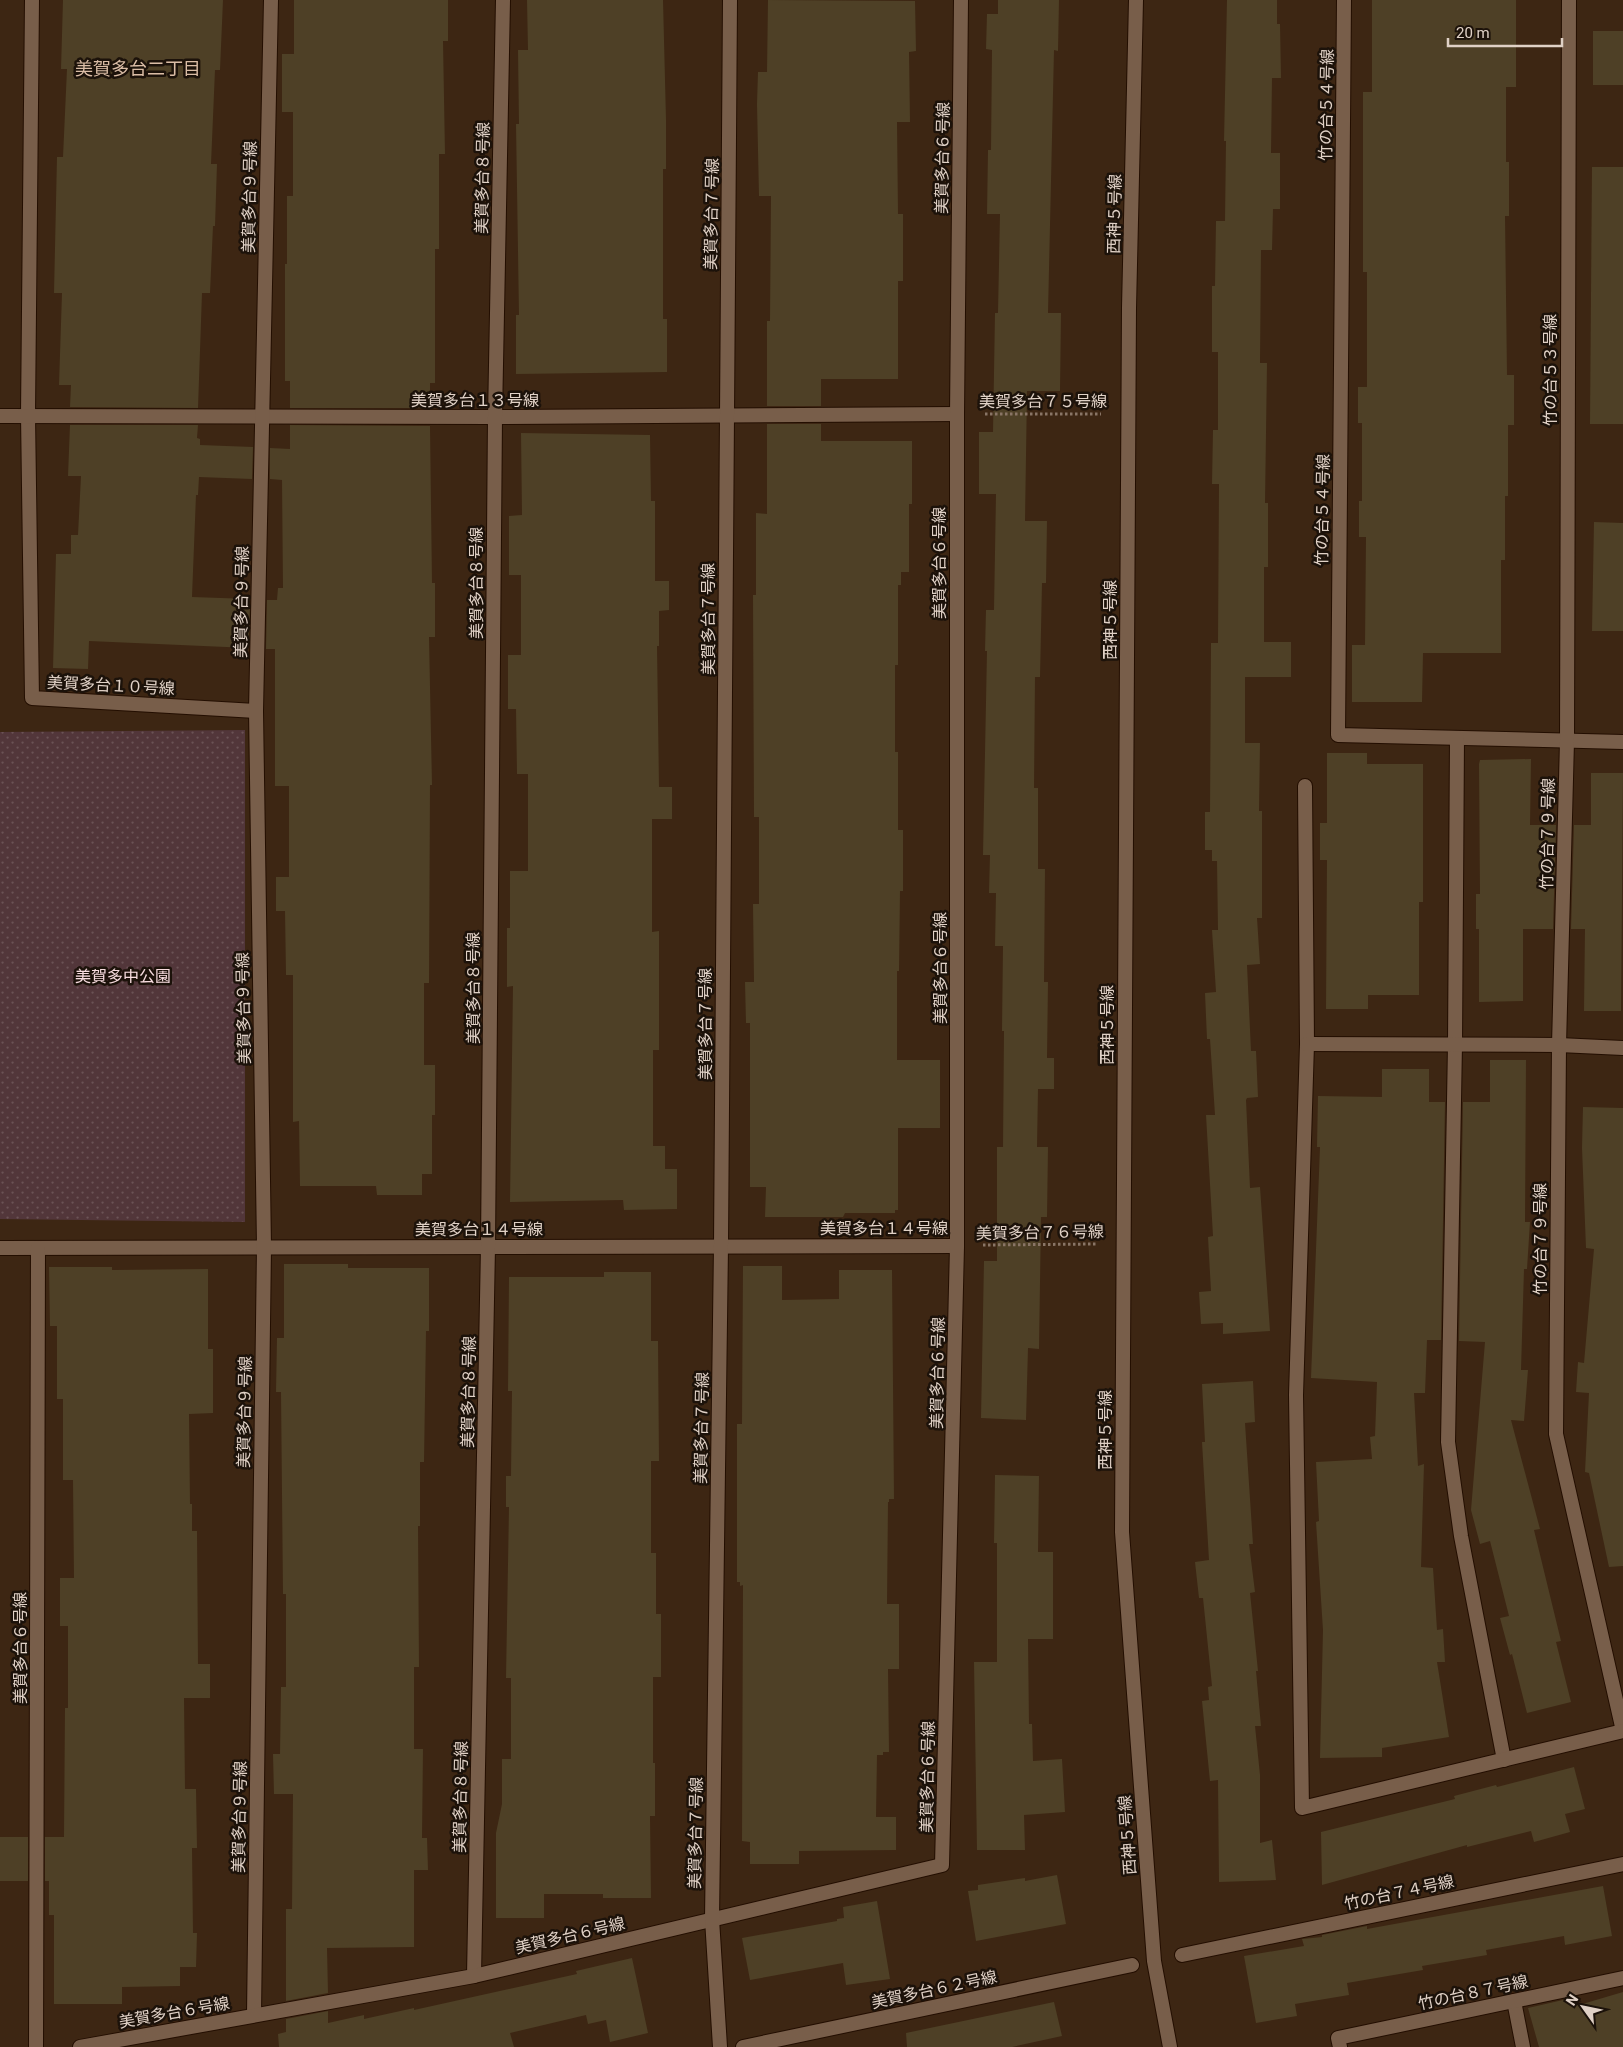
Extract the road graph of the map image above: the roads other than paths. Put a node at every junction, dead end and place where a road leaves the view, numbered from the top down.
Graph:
1 (32, 0) edge
2 (271, 0) edge
3 (503, 0) edge
4 (730, 0) edge
5 (961, 0) edge
6 (1136, 0) edge
7 (1344, 0) edge
8 (1569, 0) edge
9 (953, 414) junction
10 (28, 415) junction
11 (0, 416) edge
12 (726, 416) junction
13 (261, 417) junction
14 (495, 417) junction
15 (256, 711) junction
16 (1457, 738) junction
17 (1566, 741) junction
18 (1623, 742) edge
19 (1305, 786) dead end
20 (1307, 1044) junction
21 (1456, 1044) junction
22 (1559, 1045) junction
23 (1623, 1048) edge
24 (721, 1246) junction
25 (957, 1246) junction
26 (488, 1247) junction
27 (0, 1248) edge
28 (38, 1248) junction
29 (264, 1248) junction
30 (1623, 1731) edge
31 (1504, 1760) junction
32 (1623, 1864) edge
33 (712, 1919) junction
34 (1182, 1955) dead end
35 (1132, 1965) dead end
36 (474, 1976) junction
37 (1623, 1978) edge
38 (1514, 2001) junction
39 (254, 2015) junction
40 (36, 2047) edge
41 (80, 2047) edge
42 (720, 2047) edge
43 (743, 2047) edge
44 (1170, 2047) edge
45 (1340, 2047) edge
46 (1523, 2047) edge

1 - 10 street, 美賀多台１０号線
2 - 13 street, 美賀多台９号線
3 - 14 street, 美賀多台８号線
4 - 12 street, 美賀多台７号線
5 - 9 street, 美賀多台６号線
6 - 44 street, 西神５号線
7 - 16 street, 竹の台５４号線
8 - 17 street, 竹の台５３号線
9 - 12 street, 美賀多台１３号線
9 - 25 street, 美賀多台６号線
10 - 11 street, 美賀多台１３号線
10 - 13 street, 美賀多台１３号線
10 - 15 street, 美賀多台１０号線
12 - 14 street, 美賀多台１３号線
12 - 24 street, 美賀多台７号線
13 - 14 street, 美賀多台１３号線
13 - 15 street, 美賀多台９号線
14 - 26 street, 美賀多台８号線
15 - 29 street, 美賀多台９号線
16 - 17 street, 竹の台５４号線
16 - 21 street
17 - 18 street, 竹の台５４号線
17 - 22 street, 竹の台７９号線
19 - 20 street
20 - 21 street
20 - 31 street
21 - 22 street
21 - 31 street
22 - 23 street
22 - 30 street, 竹の台７９号線
24 - 25 street, 美賀多台１４号線
24 - 26 street, 美賀多台１４号線
24 - 33 street, 美賀多台７号線
25 - 33 street, 美賀多台６号線
26 - 29 street, 美賀多台１４号線
26 - 36 street, 美賀多台８号線
27 - 28 street, 美賀多台１４号線
28 - 29 street, 美賀多台１４号線
28 - 40 street, 美賀多台６号線
29 - 39 street, 美賀多台９号線
30 - 31 street
32 - 34 street, 竹の台７４号線
33 - 36 street, 美賀多台６号線
33 - 42 street, 美賀多台７号線
35 - 43 street, 美賀多台６２号線
36 - 39 street, 美賀多台６号線
37 - 38 street, 竹の台８７号線
38 - 45 street, 竹の台８７号線
38 - 46 street
39 - 41 street, 美賀多台６号線

